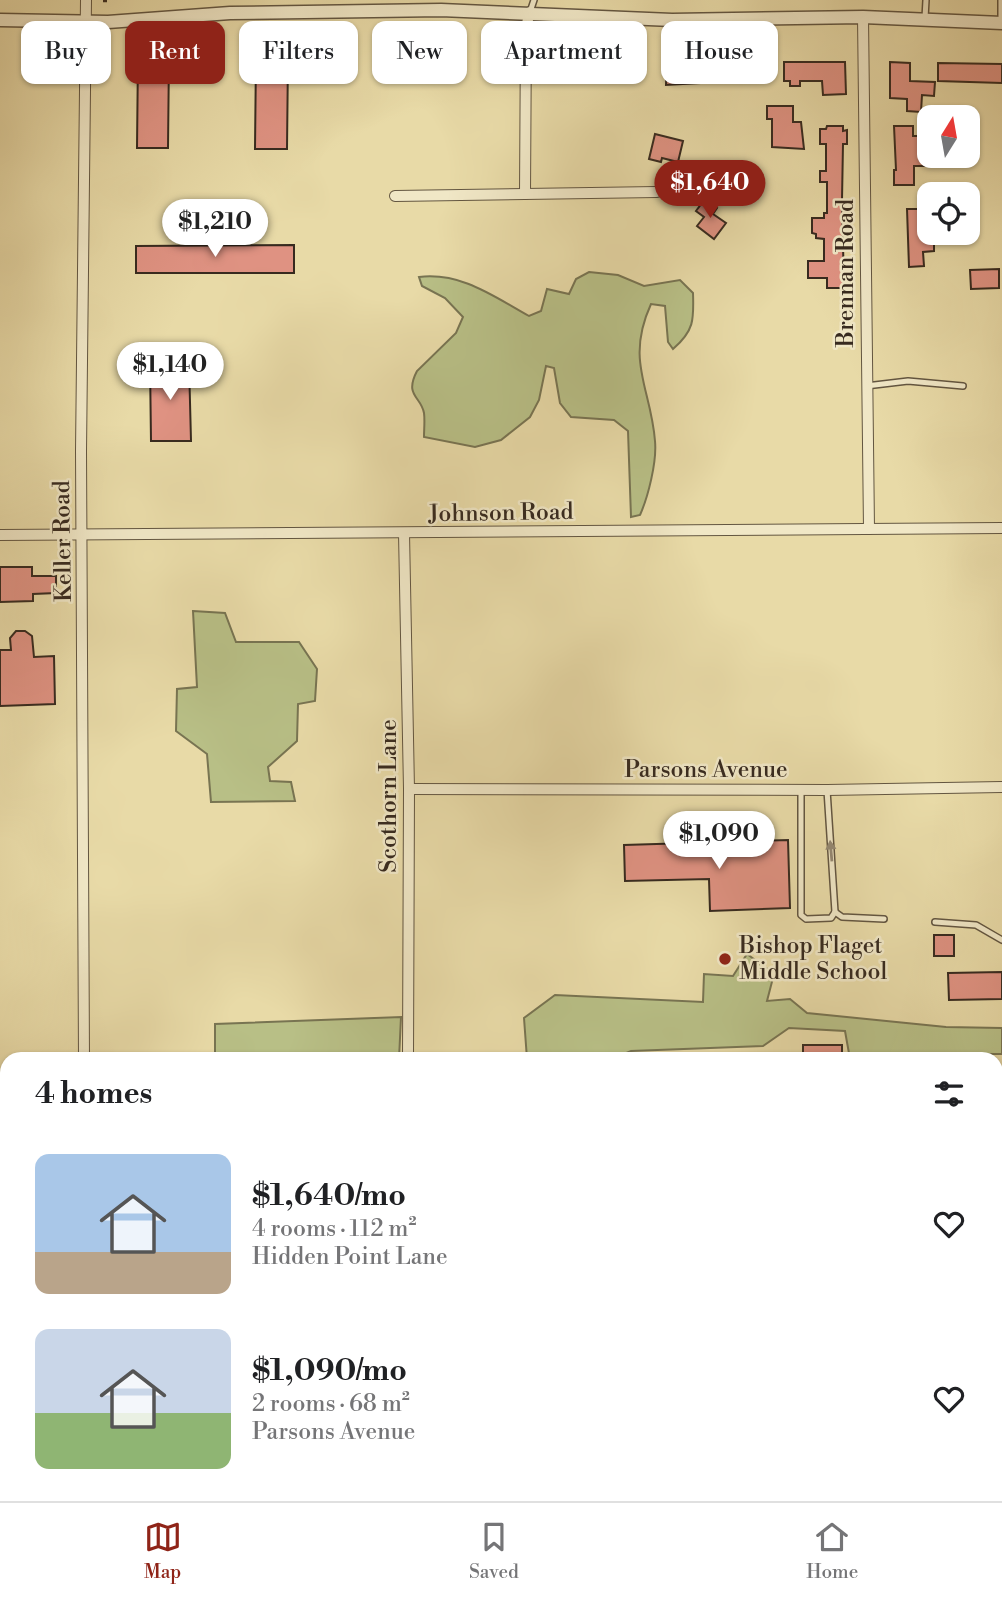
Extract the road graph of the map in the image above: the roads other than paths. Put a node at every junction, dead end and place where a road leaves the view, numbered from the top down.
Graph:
1 (86, 0) edge
2 (926, 0) edge
3 (1001, 0) edge
4 (532, 6) edge
5 (863, 17) junction
6 (925, 18) junction
7 (0, 20) edge
8 (43, 21) edge
9 (86, 21) edge
10 (102, 21) edge
11 (1001, 23) edge
12 (85, 84) edge
13 (657, 192) dead end
14 (525, 194) junction
15 (395, 196) dead end
16 (866, 386) junction
17 (963, 386) dead end
18 (1002, 528) edge
19 (869, 529) junction
20 (404, 533) junction
21 (0, 535) edge
22 (82, 536) junction
23 (1002, 787) edge
24 (409, 789) junction
25 (801, 790) junction
26 (827, 790) junction
27 (835, 912) junction
28 (884, 919) dead end
29 (935, 922) dead end
30 (1002, 940) edge
31 (84, 1052) edge
32 (408, 1052) edge

1 - 9 street, Keller Road
2 - 6 lane
3 - 11 lane
4 - 5 street
4 - 10 street
4 - 14 street
5 - 6 street
5 - 16 street, Brennan Road
6 - 11 street
7 - 8 street
12 - 22 street, Keller Road
13 - 14 street
14 - 15 street
16 - 17 lane
16 - 19 street, Brennan Road
18 - 19 street, Johnson Road
19 - 20 street, Johnson Road
20 - 22 street, Johnson Road
20 - 24 street, Scothorn Lane
21 - 22 street, Johnson Road
22 - 31 street, Keller Road
23 - 26 street, Parsons Avenue
24 - 25 street, Parsons Avenue
24 - 32 street, Scothorn Lane
25 - 26 street, Parsons Avenue
25 - 27 lane
27 -> 26 lane
27 - 28 lane
29 - 30 lane

